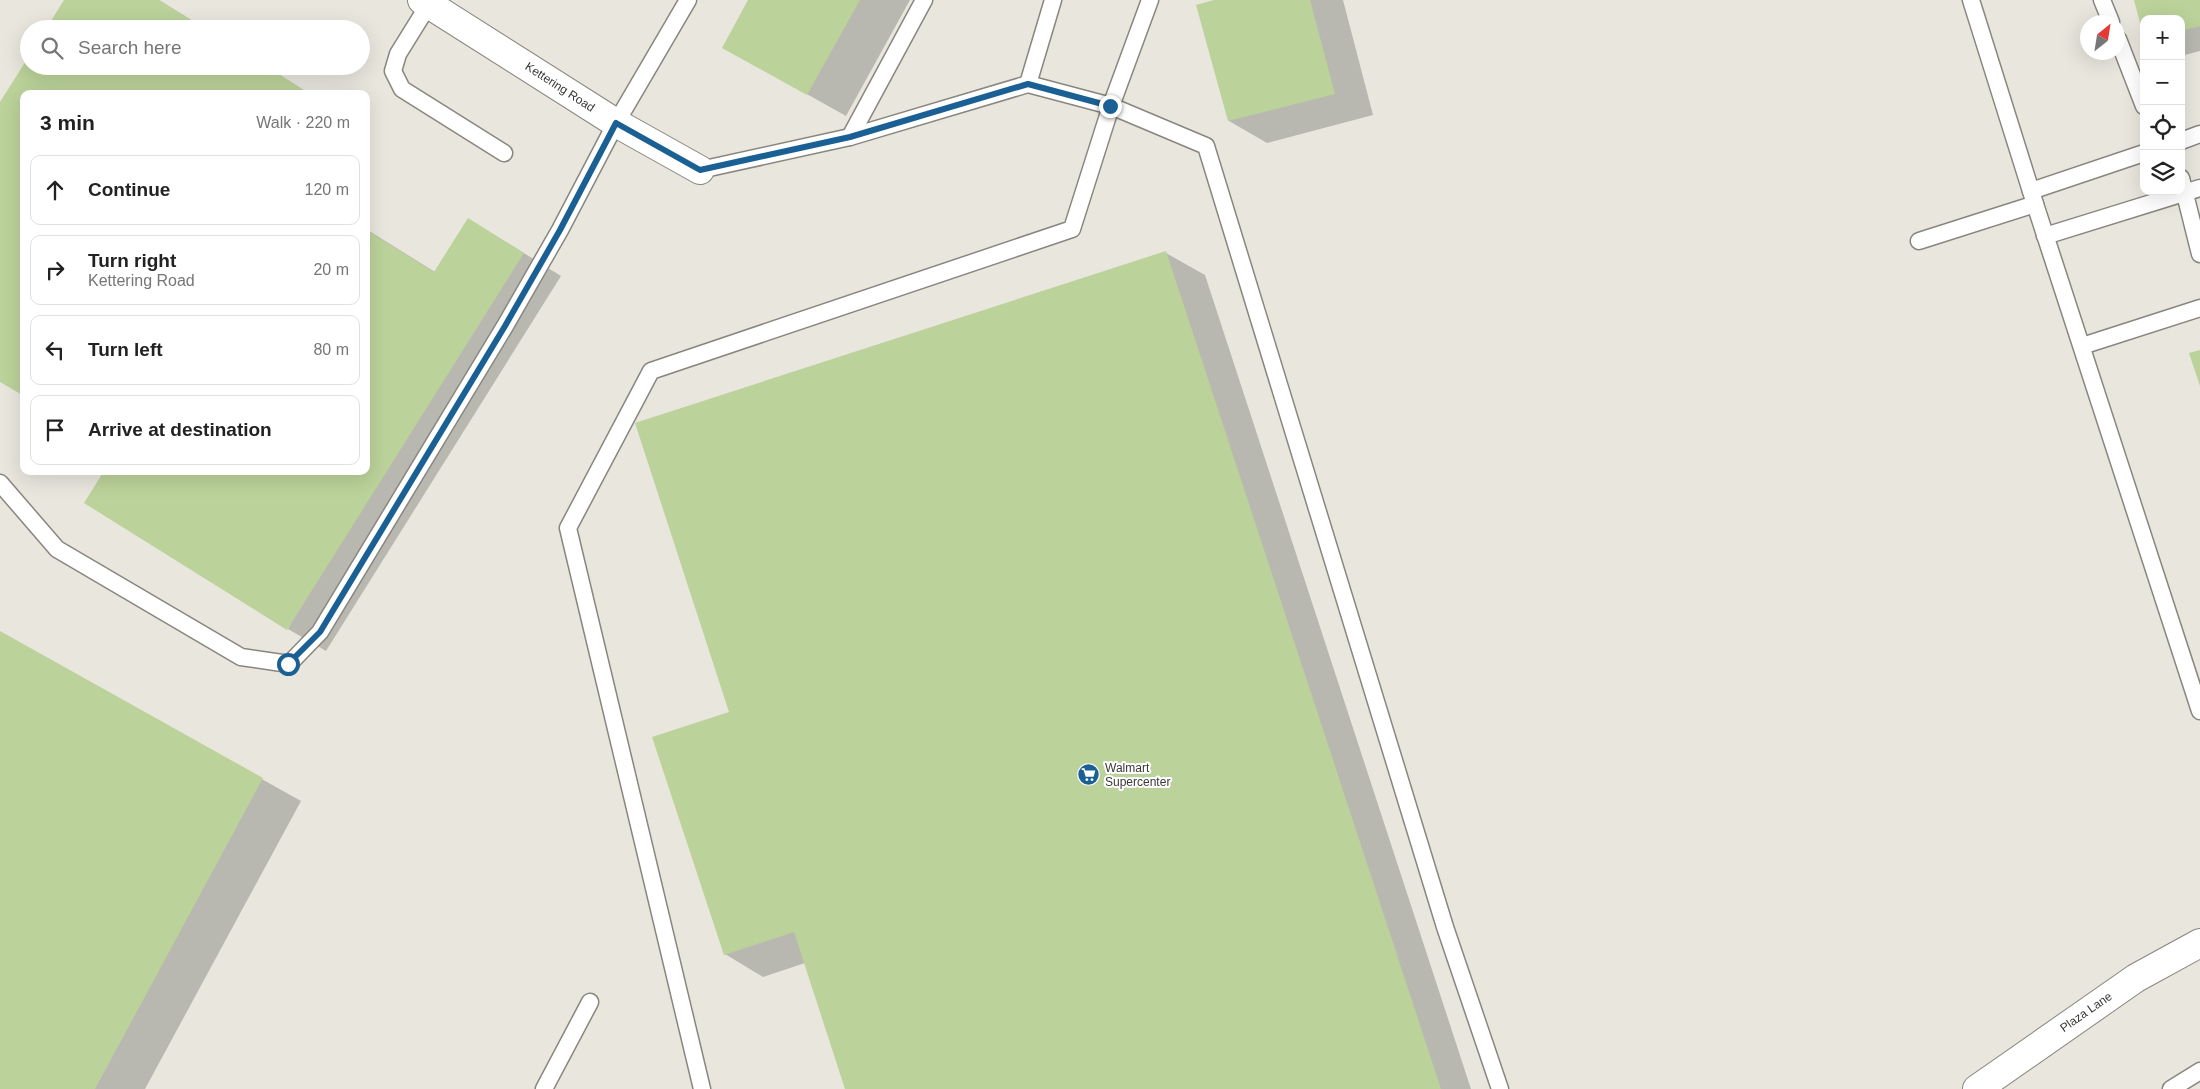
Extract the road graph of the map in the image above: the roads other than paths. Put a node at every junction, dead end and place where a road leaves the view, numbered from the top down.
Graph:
1 (688, 0) edge
2 (924, 0) edge
3 (1053, 0) edge
4 (1150, 0) edge
5 (1971, 0) edge
6 (2102, 0) edge
7 (426, 2) edge
8 (2108, 15) edge
9 (2125, 57) edge
10 (1028, 84) junction
11 (2144, 105) edge
12 (1110, 106) junction
13 (616, 123) junction
14 (2200, 134) edge
15 (850, 137) junction
16 (2185, 140) edge
17 (504, 153) dead end
18 (2140, 155) edge
19 (700, 170) joint
20 (2189, 186) edge
21 (2033, 197) junction
22 (2045, 236) junction
23 (1919, 241) dead end
24 (2200, 254) edge
25 (2200, 308) edge
26 (2082, 346) junction
27 (0, 483) edge
28 (2200, 711) edge
29 (2200, 943) edge
30 (590, 1002) dead end
31 (2200, 1071) edge
32 (2181, 1086) edge
33 (544, 1089) edge
34 (702, 1089) edge
35 (1500, 1089) edge
36 (1978, 1089) edge

1 - 13 lane
2 - 15 lane
3 - 10 lane
4 - 12 lane
5 - 21 lane
6 - 8 lane
7 - 13 street, Kettering Road
7 - 17 lane
9 - 11 lane
10 - 12 lane
10 - 15 lane
12 - 34 lane
12 - 35 lane
13 - 19 street, Kettering Road
13 - 27 lane
14 - 16 lane
15 - 19 lane
18 - 21 lane
20 - 22 lane
20 - 24 lane
21 - 22 lane
21 - 23 lane
22 - 26 lane
25 - 26 lane
26 - 28 lane
29 - 36 street, Plaza Lane
30 - 33 lane
31 - 32 lane

